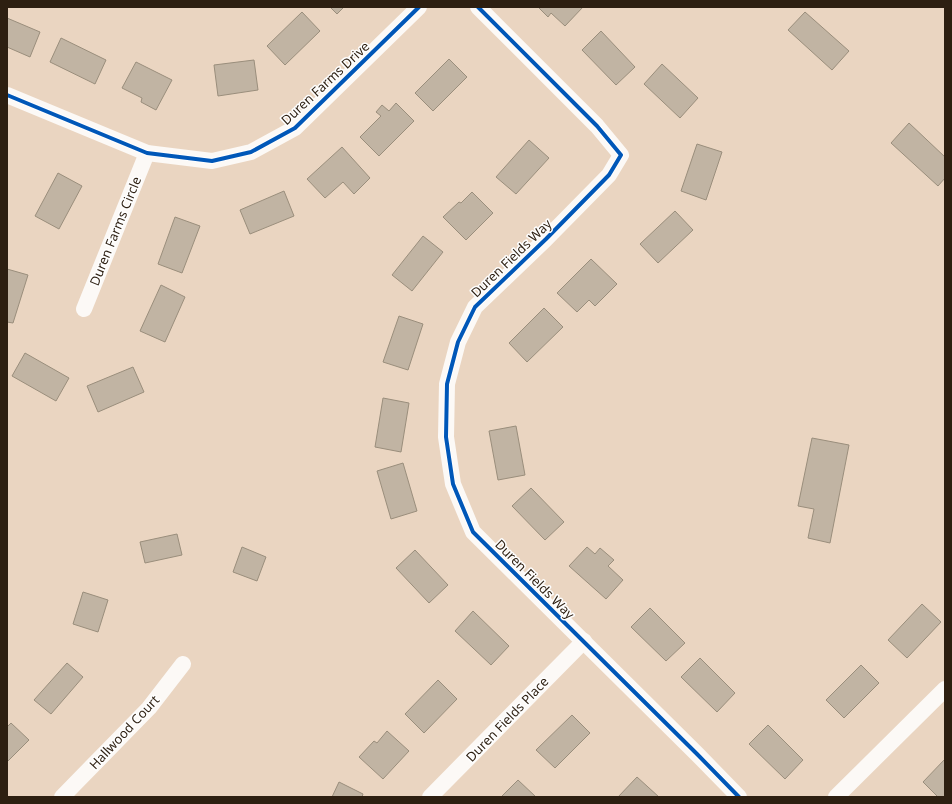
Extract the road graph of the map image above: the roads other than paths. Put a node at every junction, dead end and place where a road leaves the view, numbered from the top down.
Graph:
1 (419, 7) edge
2 (478, 7) edge
3 (7, 95) edge
4 (147, 153) junction
5 (84, 309) dead end
6 (584, 641) junction
7 (183, 664) dead end
8 (945, 689) edge
9 (62, 797) edge
10 (430, 797) edge
11 (739, 797) edge
12 (836, 797) edge

1 - 4 street, Duren Farms Drive
2 - 6 street, Duren Fields Way
3 - 4 street, Duren Farms Drive
4 - 5 street, Duren Farms Circle
6 - 10 street, Duren Fields Place
6 - 11 street, Duren Fields Way
7 - 9 street, Hallwood Court
8 - 12 street

